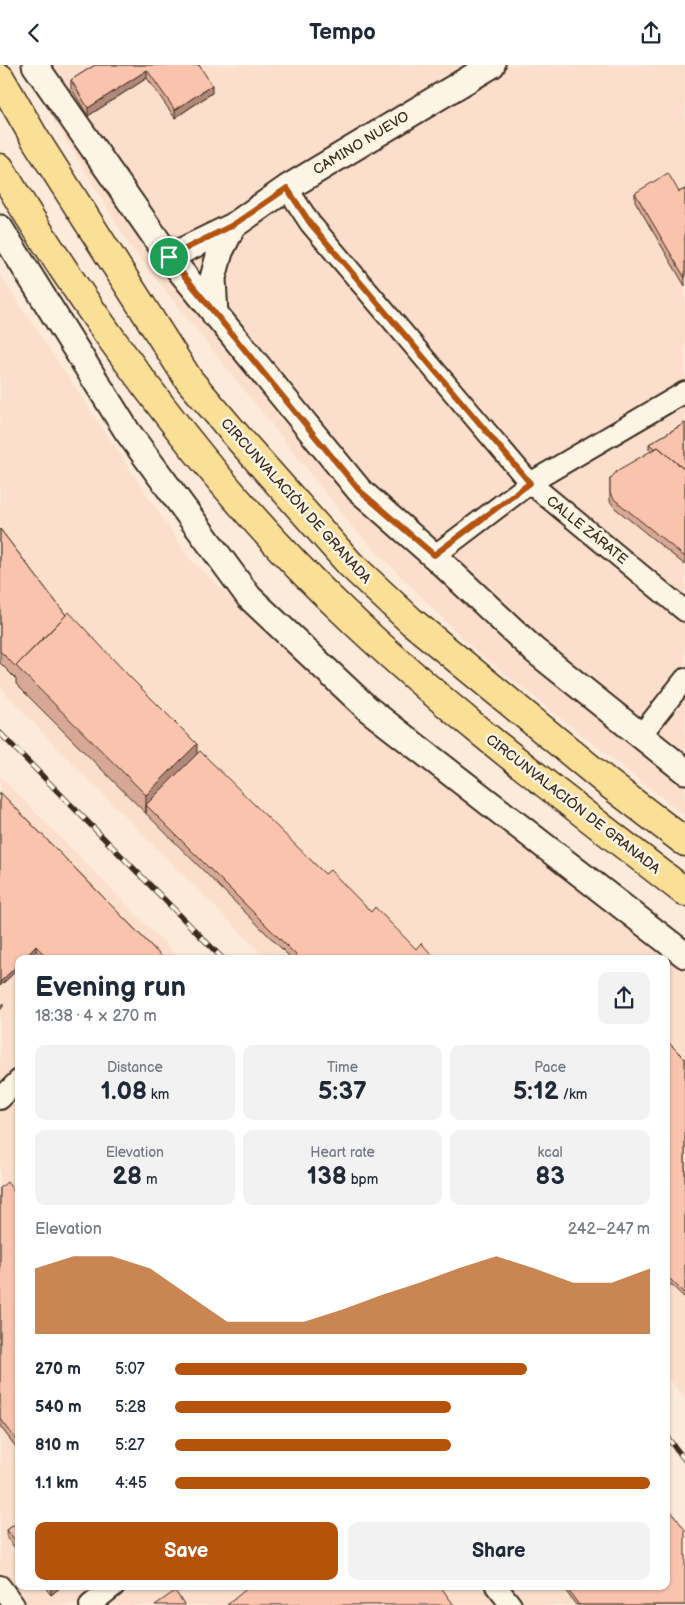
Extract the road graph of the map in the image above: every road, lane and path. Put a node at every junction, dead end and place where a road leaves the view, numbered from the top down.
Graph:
1 (35, 65) edge
2 (492, 65) edge
3 (0, 78) edge
4 (0, 168) edge
5 (287, 188) junction
6 (233, 225) junction
7 (0, 228) edge
8 (169, 257) junction
9 (215, 315) junction
10 (685, 392) edge
11 (530, 483) junction
12 (434, 555) junction
13 (685, 611) edge
14 (685, 679) edge
15 (641, 735) junction
16 (685, 771) edge
17 (685, 842) edge
18 (685, 892) edge
19 (685, 955) edge
20 (15, 1084) edge
21 (0, 1099) edge
22 (0, 1586) edge
23 (109, 1590) edge
24 (499, 1590) edge
25 (14, 1605) edge
26 (90, 1605) edge
27 (511, 1605) edge

1 - 8 street
2 - 5 street, CAMINO NUEVO
3 - 17 highway, CIRCUNVALACIÓN DE GRANADA
4 - 18 highway, CIRCUNVALACIÓN DE GRANADA
5 - 6 street, CAMINO NUEVO
5 - 11 street, CALLE ZÁRATE
6 - 8 street, CAMINO NUEVO
6 - 9 street, CAMINO NUEVO
7 - 19 street
8 - 9 street
9 - 12 street
10 - 11 street
11 - 12 street
11 - 13 street, CALLE ZÁRATE
12 - 15 street
14 - 15 street
15 - 16 street
20 - 21 street
22 - 25 street
23 - 26 street
24 - 27 street

